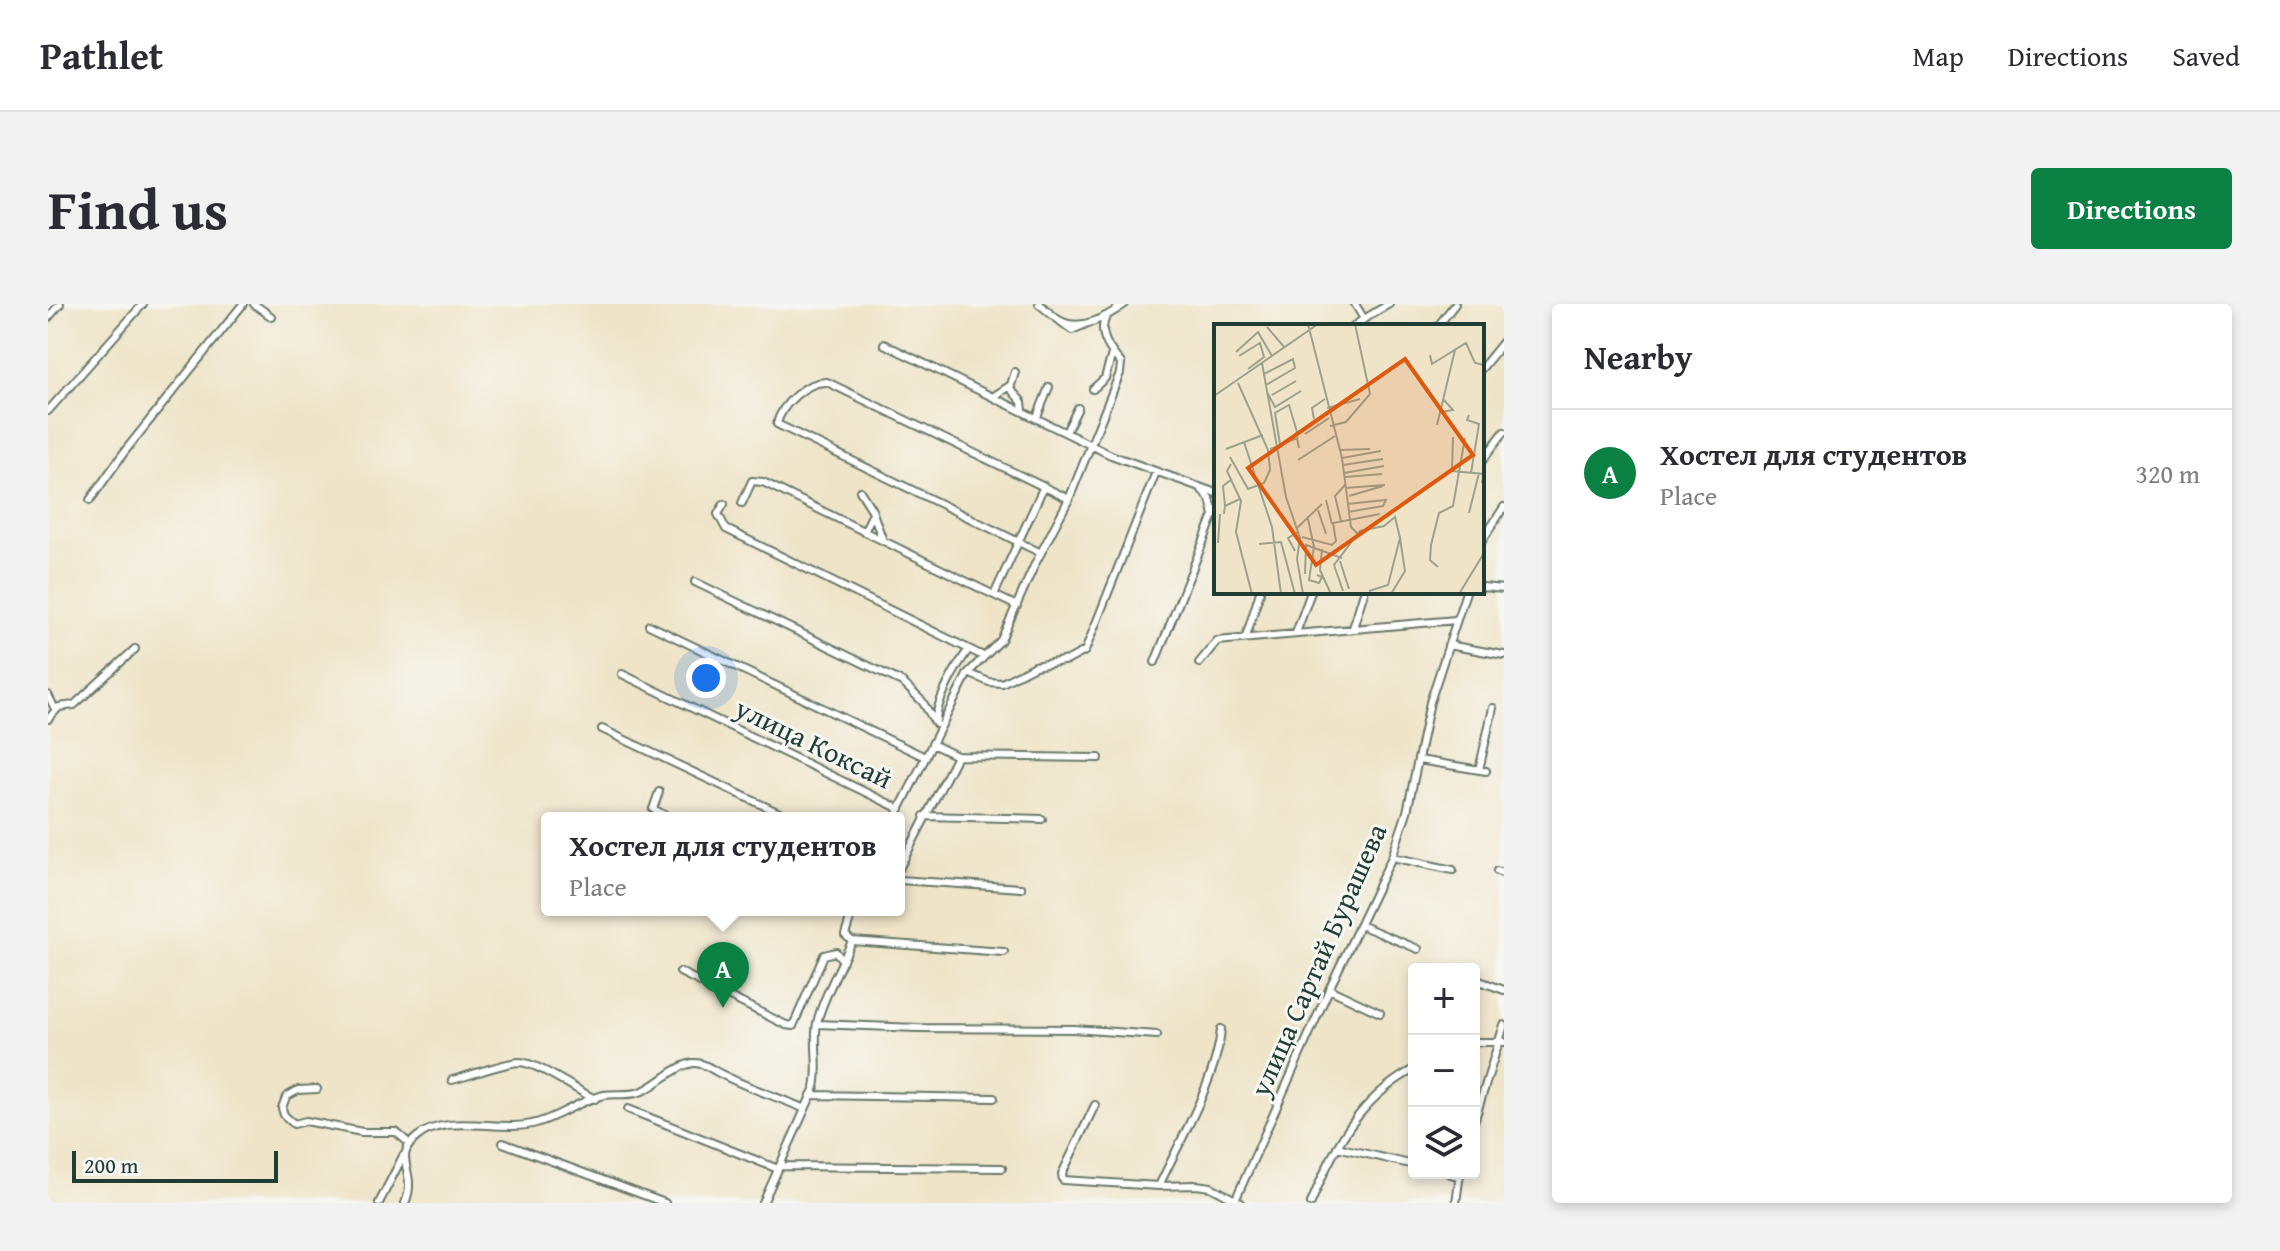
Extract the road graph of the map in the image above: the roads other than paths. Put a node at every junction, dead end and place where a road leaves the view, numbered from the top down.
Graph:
1 (60, 304) edge
2 (143, 304) edge
3 (243, 304) edge
4 (254, 304) edge
5 (1039, 304) edge
6 (1125, 304) edge
7 (1355, 304) edge
8 (1389, 304) edge
9 (1455, 304) edge
10 (272, 317) dead end
11 (1106, 317) junction
12 (48, 318) edge
13 (1364, 319) junction
14 (1357, 324) edge
15 (1440, 324) edge
16 (1504, 341) edge
17 (884, 344) dead end
18 (1112, 354) junction
19 (1484, 366) edge
20 (1015, 372) dead end
21 (1009, 387) junction
22 (1049, 387) dead end
23 (1093, 389) dead end
24 (994, 396) junction
25 (1078, 408) dead end
26 (1023, 410) junction
27 (48, 411) edge
28 (1037, 417) junction
29 (1066, 432) junction
30 (1504, 432) edge
31 (1091, 446) junction
32 (1484, 458) edge
33 (1156, 472) junction
34 (1044, 486) junction
35 (1202, 490) junction
36 (860, 491) dead end
37 (1214, 493) edge
38 (1069, 499) junction
39 (90, 500) dead end
40 (742, 503) dead end
41 (724, 504) dead end
42 (1504, 507) edge
43 (1214, 510) edge
44 (873, 513) junction
45 (1214, 515) edge
46 (864, 532) junction
47 (1484, 538) edge
48 (883, 541) junction
49 (1018, 542) junction
50 (1041, 553) junction
51 (695, 582) dead end
52 (1484, 587) edge
53 (1504, 589) edge
54 (1259, 594) edge
55 (1310, 594) edge
56 (1363, 594) edge
57 (1465, 594) edge
58 (994, 595) junction
59 (1017, 606) junction
60 (1456, 620) junction
61 (649, 625) dead end
62 (1353, 628) junction
63 (1296, 633) junction
64 (1246, 637) junction
65 (1448, 645) junction
66 (135, 649) dead end
67 (969, 649) junction
68 (1504, 655) edge
69 (983, 656) junction
70 (1155, 662) dead end
71 (1199, 663) dead end
72 (968, 673) junction
73 (622, 674) dead end
74 (48, 695) edge
75 (1493, 708) dead end
76 (55, 709) junction
77 (48, 719) edge
78 (937, 728) junction
79 (602, 729) dead end
80 (932, 744) junction
81 (957, 756) junction
82 (925, 757) junction
83 (1099, 758) dead end
84 (1419, 760) junction
85 (659, 792) dead end
86 (653, 809) junction
87 (900, 809) junction
88 (651, 812) edge
89 (659, 812) edge
90 (777, 812) edge
91 (898, 812) edge
92 (924, 816) junction
93 (1042, 819) dead end
94 (905, 856) edge
95 (1392, 857) junction
96 (1453, 870) dead end
97 (905, 880) edge
98 (1021, 888) dead end
99 (850, 916) edge
100 (1360, 925) junction
101 (852, 941) junction
102 (1418, 949) dead end
103 (1004, 952) dead end
104 (843, 961) junction
105 (680, 972) dead end
106 (1480, 981) edge
107 (1329, 989) junction
108 (1504, 990) edge
109 (1380, 1013) dead end
110 (817, 1024) junction
111 (1504, 1025) edge
112 (1221, 1029) dead end
113 (1157, 1035) dead end
114 (1501, 1041) edge
115 (1480, 1042) edge
116 (1408, 1072) edge
117 (452, 1080) dead end
118 (317, 1089) dead end
119 (811, 1095) junction
120 (994, 1098) dead end
121 (595, 1099) junction
122 (1095, 1105) dead end
123 (1479, 1107) edge
124 (628, 1109) dead end
125 (805, 1109) junction
126 (503, 1143) dead end
127 (410, 1144) junction
128 (1337, 1147) junction
129 (403, 1156) junction
130 (1408, 1164) edge
131 (779, 1167) junction
132 (1002, 1168) dead end
133 (1459, 1179) edge
134 (1159, 1186) junction
135 (1237, 1202) edge
136 (379, 1203) edge
137 (405, 1203) edge
138 (665, 1203) edge
139 (763, 1203) edge
140 (1311, 1203) edge
141 (1456, 1203) edge

1 - 12 street
2 - 27 street
3 - 39 street
4 - 10 street
5 - 11 street
6 - 11 street
7 - 13 street
8 - 13 street
9 - 15 street
11 - 18 street
13 - 14 street
16 - 19 street
17 - 24 street
18 - 23 street
18 - 31 street
20 - 21 street
21 - 24 street
21 - 26 street
22 - 28 street
24 - 26 street
25 - 29 street
26 - 28 street
28 - 29 street
29 - 31 street
30 - 32 street
31 - 33 street
31 - 38 street
33 - 35 street
33 - 72 street
34 - 38 street
34 - 49 street
34 - 49 street
35 - 37 street
35 - 43 street
36 - 44 street
38 - 50 street
40 - 46 street
41 - 67 street
42 - 47 street
44 - 46 street
44 - 48 street
45 - 70 street
46 - 48 street
48 - 58 street
49 - 50 street
49 - 58 street
50 - 59 street
51 - 78 street
52 - 53 street
54 - 64 street
55 - 63 street
56 - 62 street
57 - 60 street, улица Сартай Бурашева
58 - 59 street
59 - 69 street
60 - 62 street
60 - 65 street, улица Сартай Бурашева
61 - 82 street
62 - 63 street
63 - 64 street
64 - 71 street
65 - 68 street
65 - 84 street, улица Сартай Бурашева
66 - 76 street
67 - 69 street
67 - 78 street
69 - 72 street
72 - 78 street
73 - 87 street, улица Коксай
74 - 76 street
75 - 84 street
76 - 77 street
78 - 80 street
79 - 90 street
80 - 81 street
80 - 82 street
81 - 83 street
81 - 92 street
82 - 87 street
84 - 95 street, улица Сартай Бурашева
85 - 86 street
86 - 88 street
86 - 89 street
87 - 91 street
92 - 93 street
92 - 94 street
95 - 96 street
95 - 100 street, улица Сартай Бурашева
97 - 98 street
99 - 101 street
100 - 102 street
100 - 107 street, улица Сартай Бурашева
101 - 103 street
101 - 104 street
104 - 105 street
104 - 110 street
106 - 108 street
107 - 109 street
107 - 135 street, улица Сартай Бурашева
110 - 113 street
110 - 119 street
111 - 114 street
112 - 134 street
114 - 115 street
114 - 123 street
116 - 128 street
117 - 121 street
118 - 127 street
119 - 120 street
119 - 125 street
121 - 125 street
121 - 127 street
122 - 134 street
124 - 131 street
125 - 131 street
126 - 138 street
127 - 129 street
128 - 130 street
128 - 140 street
129 - 136 street
129 - 137 street
131 - 132 street
131 - 139 street
133 - 141 street
134 - 135 street

